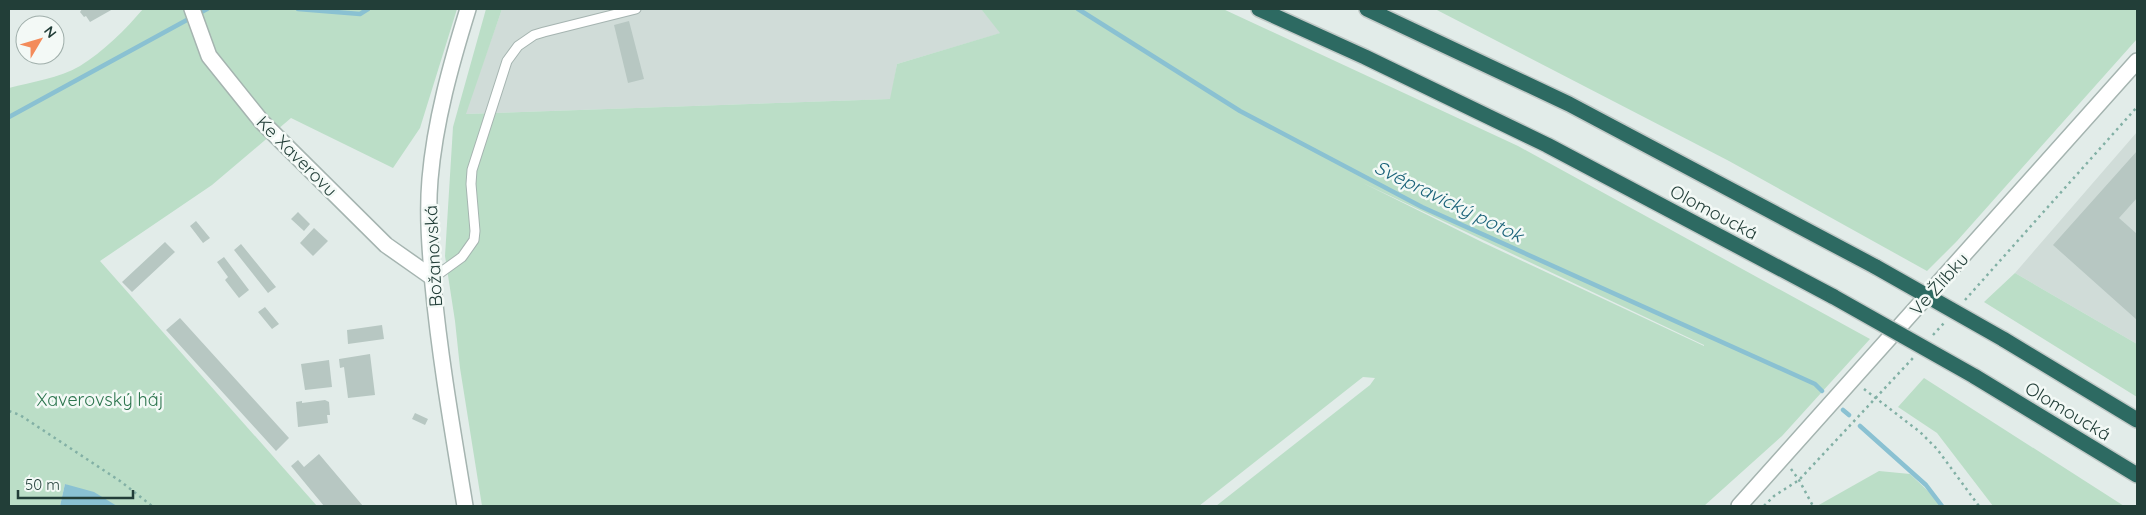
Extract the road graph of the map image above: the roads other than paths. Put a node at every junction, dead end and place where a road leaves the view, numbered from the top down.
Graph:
1 (468, 9) edge
2 (636, 9) edge
3 (1259, 9) edge
4 (1367, 9) edge
5 (193, 14) edge
6 (2135, 69) edge
7 (433, 278) junction
8 (2137, 420) edge
9 (2137, 475) edge
10 (465, 506) edge
11 (1739, 506) edge

1 - 7 street, Božanovská
2 - 7 lane
3 - 9 highway, Olomoucká, bridge
4 - 8 highway, Olomoucká, bridge
5 - 7 street, Ke Xaverovu
6 - 11 street, Ve Žlíbku
7 - 10 street, Božanovská

